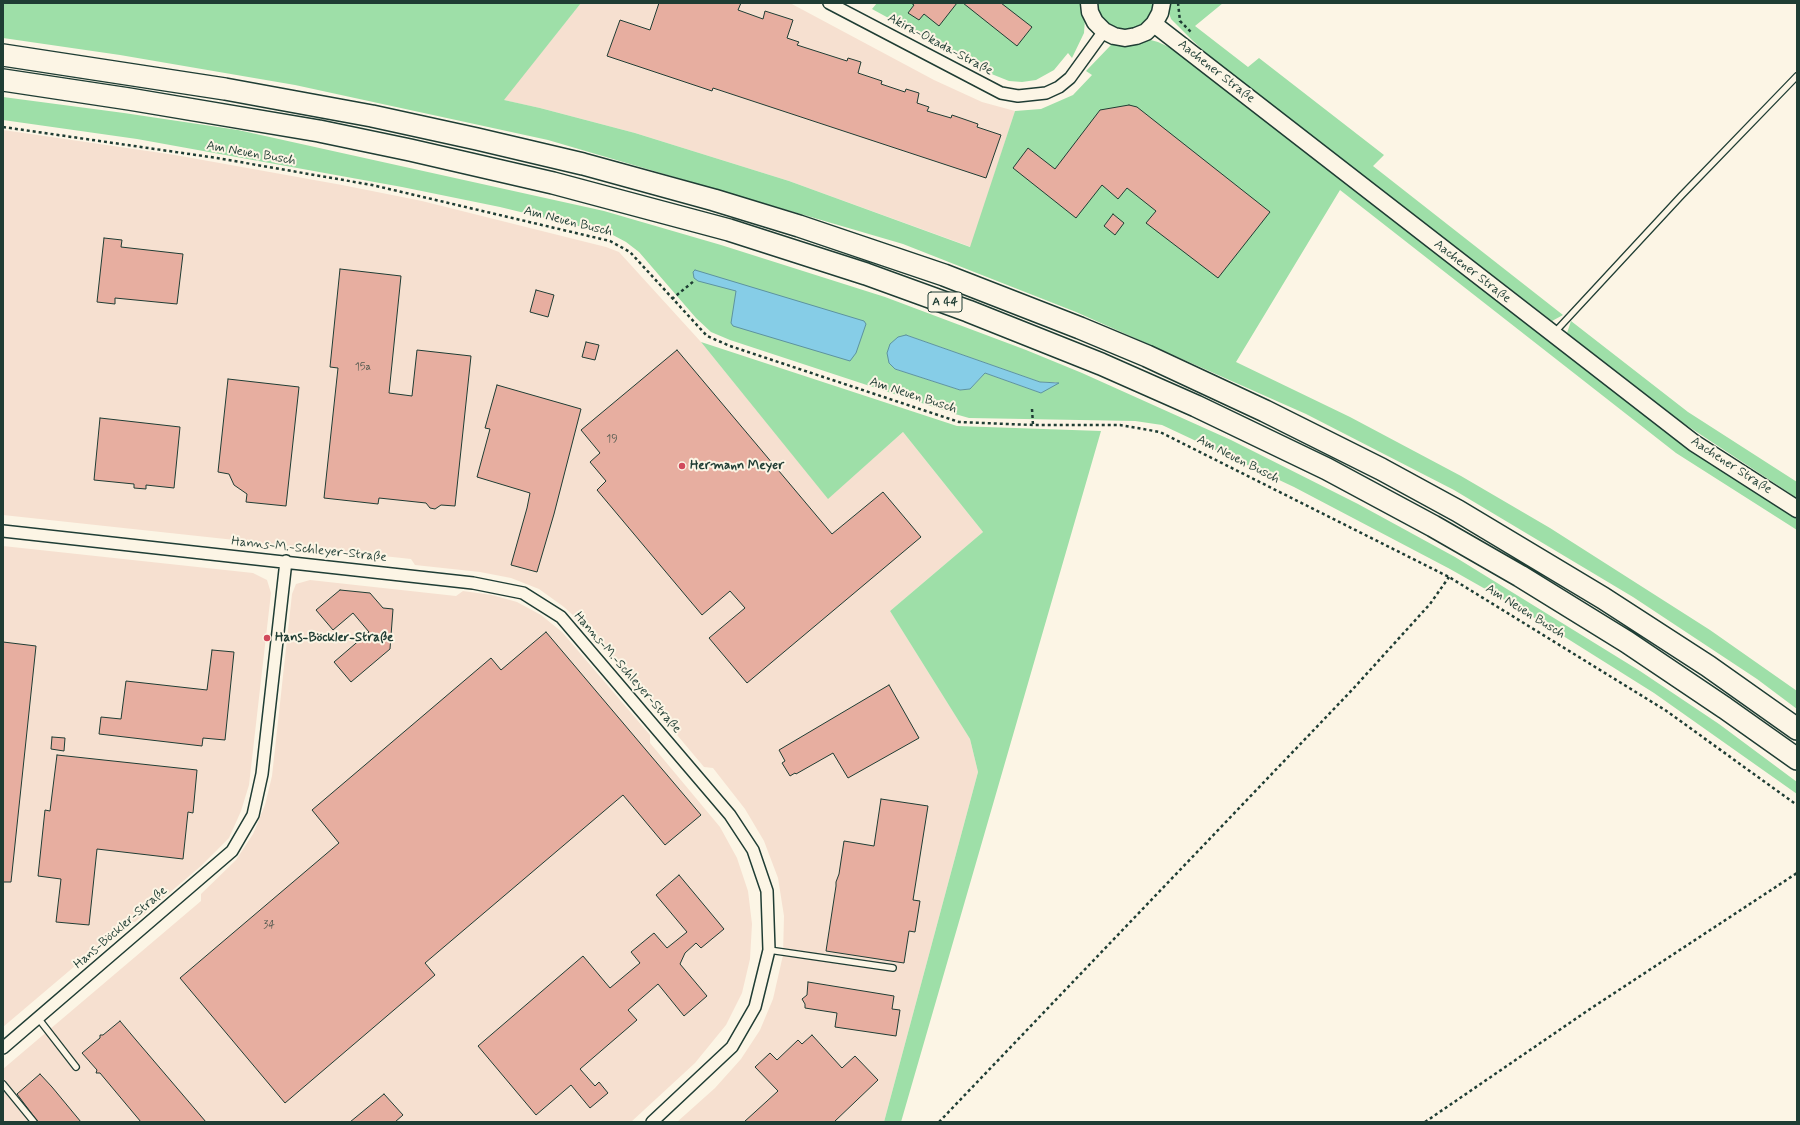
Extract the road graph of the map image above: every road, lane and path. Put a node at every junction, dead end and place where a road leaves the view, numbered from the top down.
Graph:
1 (829, 3) edge
2 (1089, 3) edge
3 (1162, 3) edge
4 (1154, 24) junction
5 (1104, 31) junction
6 (3, 55) edge
7 (1797, 76) edge
8 (3, 80) edge
9 (3, 127) edge
10 (694, 281) dead end
11 (672, 299) junction
12 (1553, 334) junction
13 (1032, 409) dead end
14 (1033, 425) junction
15 (1797, 509) edge
16 (3, 531) edge
17 (286, 561) junction
18 (1449, 577) junction
19 (1797, 729) edge
20 (1797, 759) edge
21 (1797, 805) edge
22 (1797, 873) edge
23 (769, 950) junction
24 (893, 968) dead end
25 (38, 1018) junction
26 (3, 1048) edge
27 (76, 1067) dead end
28 (3, 1084) edge
29 (34, 1122) edge
30 (652, 1122) edge
31 (939, 1122) edge
32 (1425, 1122) edge

1 - 5 street, Akira-Okada-Straße
2 - 5 street
3 - 4 street
4 - 5 street
4 - 12 street, Aachener Straße
6 - 19 highway, A 44
7 - 12 lane
8 - 20 highway, A 44
9 - 11 path, Am Neuen Busch
10 - 11 path
11 - 14 path, Am Neuen Busch
12 - 15 street, Aachener Straße
13 - 14 path
14 - 18 path, Am Neuen Busch
16 - 17 street, Hanns-M.-Schleyer-Straße
17 - 23 street, Hanns-M.-Schleyer-Straße
17 - 25 street, Hans-Böckler-Straße
18 - 21 path, Am Neuen Busch
18 - 31 path
22 - 32 path
23 - 24 lane
23 - 30 street, Hanns-M.-Schleyer-Straße
25 - 26 street, Hans-Böckler-Straße
25 - 27 lane
28 - 29 lane

